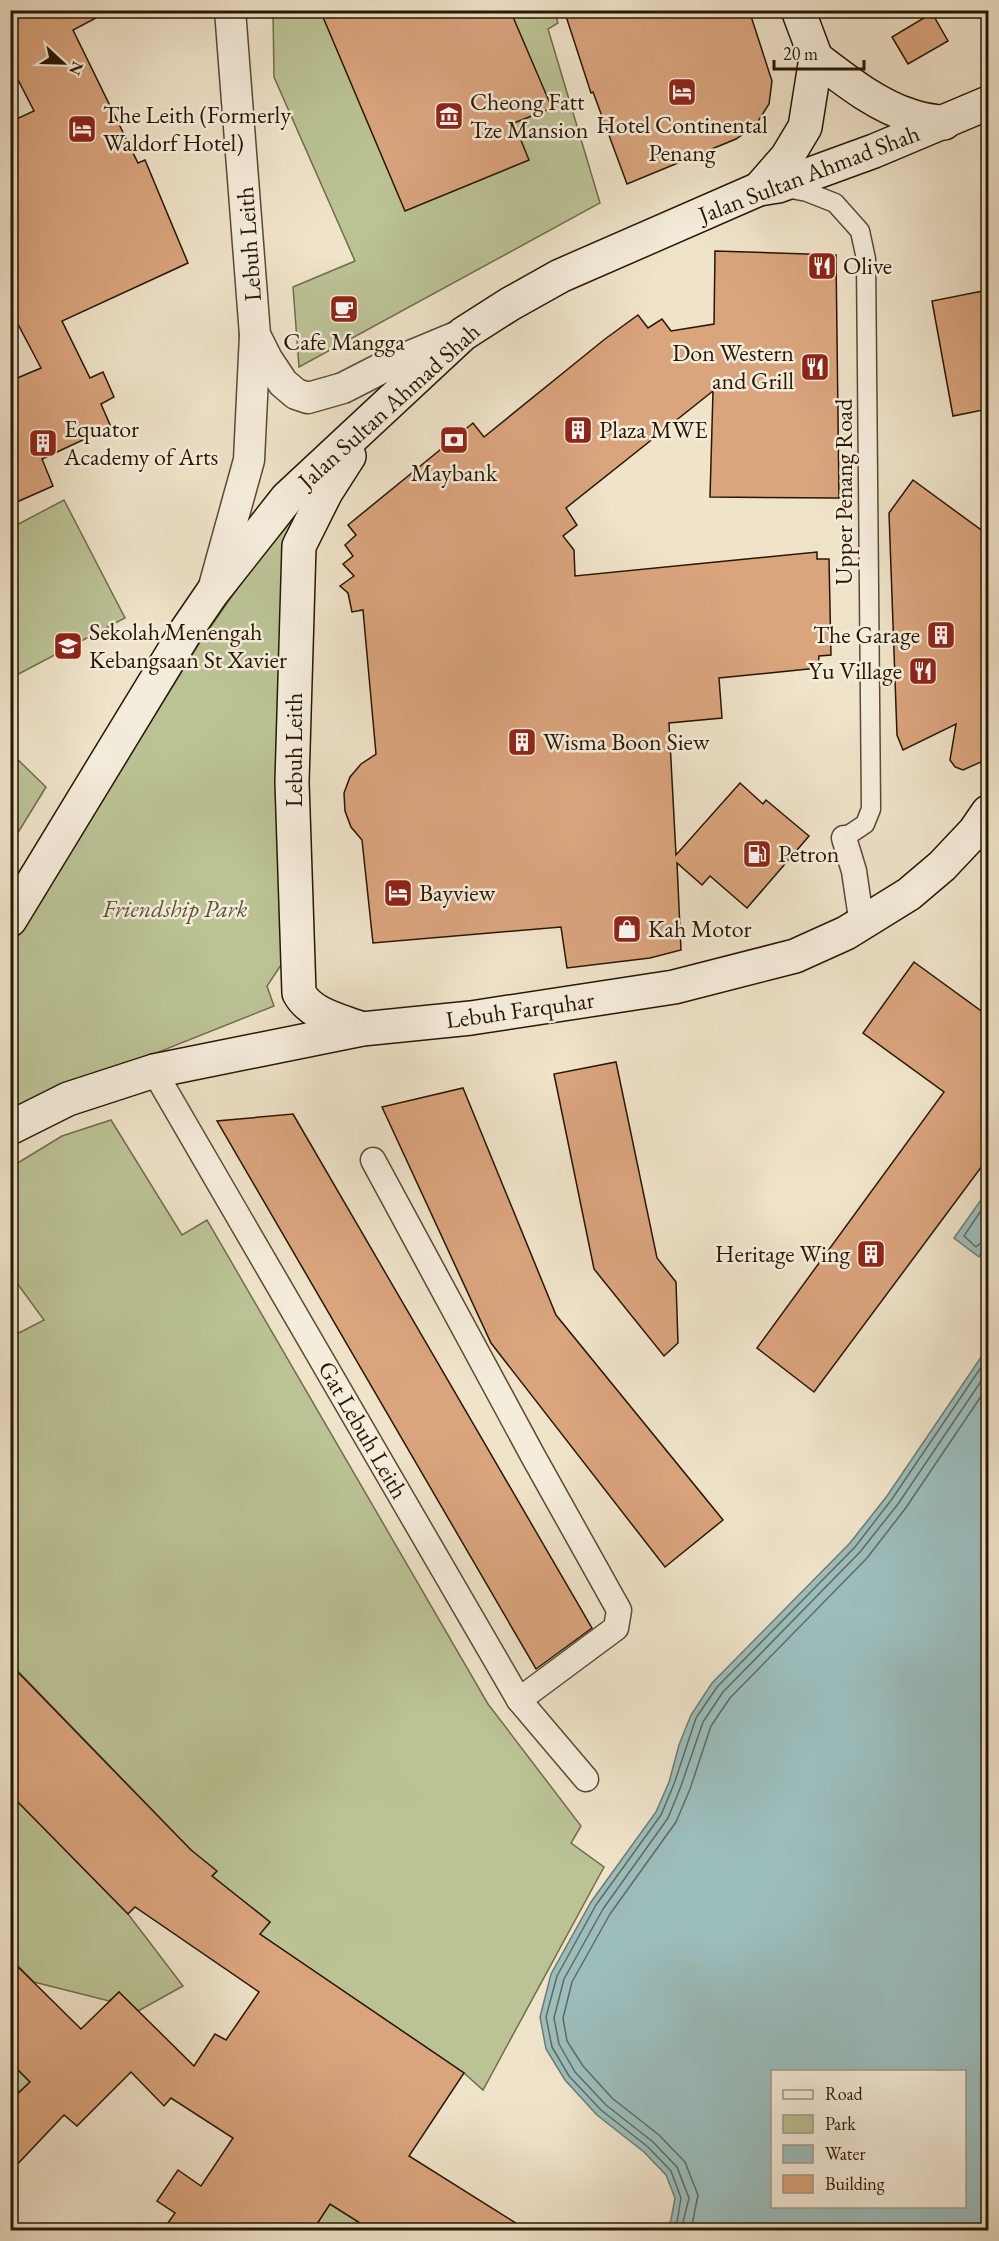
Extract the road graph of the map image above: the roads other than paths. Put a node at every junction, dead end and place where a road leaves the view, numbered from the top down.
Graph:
1 (230, 10) edge
2 (798, 10) edge
3 (816, 58) junction
4 (988, 103) edge
5 (944, 123) junction
6 (768, 188) junction
7 (463, 334) junction
8 (255, 335) junction
9 (374, 417) junction
10 (212, 592) junction
11 (988, 812) edge
12 (844, 837) joint
13 (10, 920) edge
14 (862, 925) junction
15 (362, 1029) junction
16 (154, 1071) junction
17 (10, 1128) edge
18 (373, 1160) dead end
19 (519, 1700) junction
20 (585, 1779) dead end

1 - 8 street, Lebuh Leith
2 - 3 main road
3 - 5 main road
3 - 6 main road
4 - 5 main road, Jalan Sultan Ahmad Shah
5 - 6 main road, Jalan Sultan Ahmad Shah
6 - 7 main road, Jalan Sultan Ahmad Shah
6 - 12 street, Upper Penang Road
7 - 8 street, Lebuh Leith
7 - 9 main road, Jalan Sultan Ahmad Shah
8 - 10 street, Lebuh Leith
9 - 10 main road, Jalan Sultan Ahmad Shah
9 - 15 main road, Lebuh Leith
10 - 13 main road, Jalan Sultan Ahmad Shah
11 - 14 main road, Lebuh Farquhar
12 - 14 street
14 - 15 main road, Lebuh Farquhar
15 - 16 main road, Lebuh Farquhar
16 - 17 main road, Lebuh Farquhar
16 - 19 street, Gat Lebuh Leith
18 - 19 street
19 - 20 street, Gat Lebuh Leith

